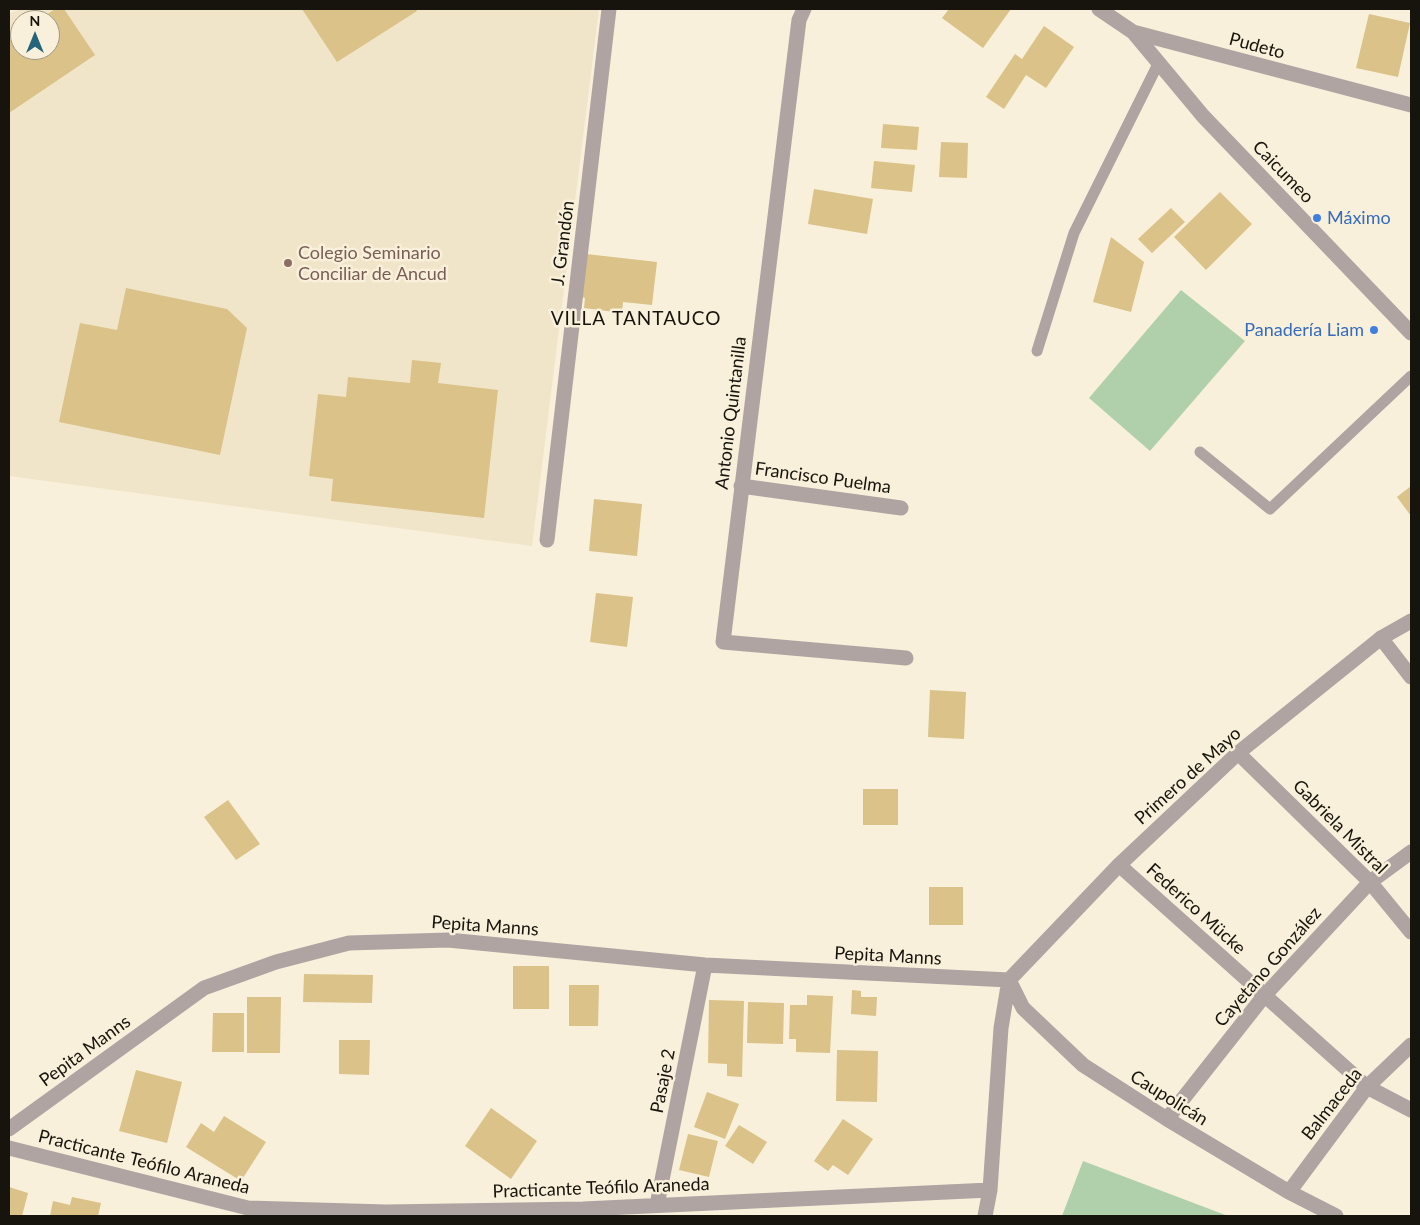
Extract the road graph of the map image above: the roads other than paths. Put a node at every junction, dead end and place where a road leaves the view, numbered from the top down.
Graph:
1 (609, 9) edge
2 (804, 9) edge
3 (1098, 9) edge
4 (1133, 32) junction
5 (1158, 64) junction
6 (1411, 105) edge
7 (1411, 333) edge
8 (1037, 351) dead end
9 (1411, 376) edge
10 (1200, 452) dead end
11 (741, 486) junction
12 (901, 508) dead end
13 (547, 540) dead end
14 (1411, 621) edge
15 (1381, 638) junction
16 (906, 658) dead end
17 (1411, 678) edge
18 (1238, 753) junction
19 (1411, 852) edge
20 (1119, 865) junction
21 (1370, 882) junction
22 (1411, 932) edge
23 (705, 965) junction
24 (1010, 980) junction
25 (1264, 996) junction
26 (1411, 1045) edge
27 (1367, 1087) junction
28 (1411, 1110) edge
29 (1167, 1119) junction
30 (9, 1129) edge
31 (9, 1148) edge
32 (990, 1190) junction
33 (1289, 1192) junction
34 (657, 1205) junction
35 (583, 1213) edge
36 (386, 1214) edge
37 (985, 1216) edge
38 (1336, 1216) edge

1 - 13 street, J. Grandón
2 - 11 street, Antonio Quintanilla
3 - 4 street, Pudeto
4 - 5 street, Caicumeo
4 - 6 street, Pudeto
5 - 7 street, Caicumeo
5 - 8 lane
9 - 10 lane
11 - 12 street, Francisco Puelma
11 - 16 street, Antonio Quintanilla
14 - 15 street, Primero de Mayo
15 - 17 street
15 - 18 street, Primero de Mayo
18 - 20 street, Primero de Mayo
18 - 21 street, Gabriela Mistral
19 - 21 street, Cayetano González
20 - 24 street, Primero de Mayo
20 - 25 street, Federico Mücke
21 - 22 street, Gabriela Mistral
21 - 25 street, Cayetano González
23 - 24 street, Pepita Manns
23 - 30 street, Pepita Manns
23 - 34 street, Pasaje 2
24 - 29 street, Caupolicán
24 - 32 street
25 - 27 street, Federico Mücke
25 - 29 street, Cayetano González
26 - 27 street, Balmaceda
27 - 28 street, Federico Mücke
27 - 33 street, Balmaceda
29 - 33 street, Caupolicán
31 - 36 street, Practicante Teófilo Araneda
32 - 34 street, Practicante Teófilo Araneda
32 - 37 street
33 - 38 street, Caupolicán
34 - 35 street, Practicante Teófilo Araneda
35 - 36 street, Practicante Teófilo Araneda

